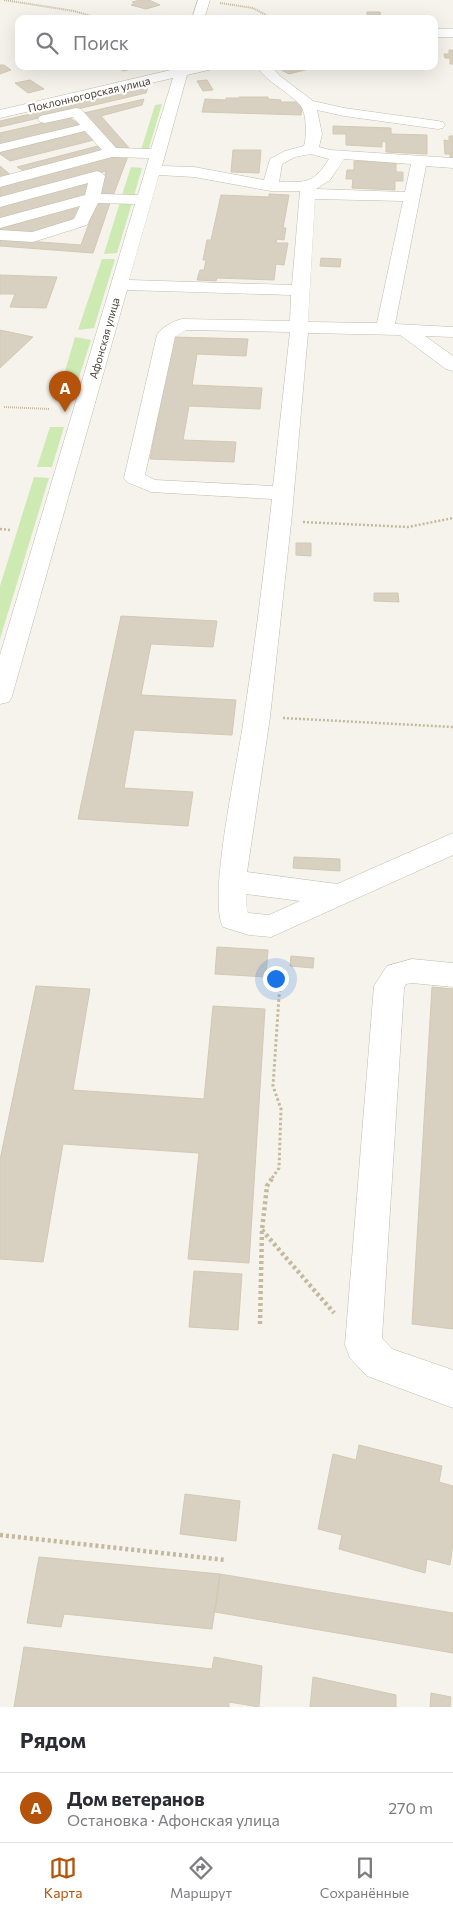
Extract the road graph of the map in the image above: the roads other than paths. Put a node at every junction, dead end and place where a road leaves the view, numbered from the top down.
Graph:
1 (209, 1) edge
2 (200, 15) edge
3 (438, 32) edge
4 (453, 32) edge
5 (178, 70) edge
6 (182, 70) edge
7 (267, 70) edge
8 (308, 104) junction
9 (0, 114) edge
10 (28, 123) dead end
11 (446, 125) edge
12 (90, 126) junction
13 (0, 148) edge
14 (311, 149) junction
15 (112, 152) junction
16 (331, 154) junction
17 (419, 161) junction
18 (156, 162) junction
19 (446, 163) edge
20 (0, 182) edge
21 (271, 186) junction
22 (308, 191) junction
23 (413, 197) junction
24 (92, 198) junction
25 (144, 200) junction
26 (0, 202) edge
27 (0, 224) edge
28 (0, 235) edge
29 (120, 285) junction
30 (300, 290) junction
31 (299, 328) junction
32 (385, 329) junction
33 (405, 330) junction
34 (453, 332) edge
35 (453, 365) edge
36 (282, 504) junction
37 (0, 696) edge
38 (453, 843) edge
39 (232, 881) junction
40 (339, 895) junction
41 (453, 975) edge
42 (453, 1389) edge

1 - 2 street
3 - 4 street
5 - 9 street, Поклонногорская улица
6 - 18 street, Афонская улица
7 - 8 street
8 - 11 street
8 - 14 street
10 - 12 street
11 - 19 street
12 - 13 street
12 - 15 street
14 - 16 street
14 - 21 street
15 - 18 street
15 - 20 street
16 - 17 street
16 - 22 street
17 - 19 street
17 - 23 street
18 - 21 street
18 - 25 street, Афонская улица
21 - 22 street
22 - 23 street
22 - 30 street
23 - 32 street
24 - 25 street
24 - 26 street
24 - 27 street
24 - 28 street
25 - 29 street, Афонская улица
29 - 30 street
29 - 37 street, Афонская улица
30 - 31 street
31 - 32 street
31 - 36 street
31 - 36 street
32 - 33 street
33 - 34 street
33 - 35 street
36 - 39 street
38 - 40 street
39 - 40 street
39 - 40 street
41 - 42 street

